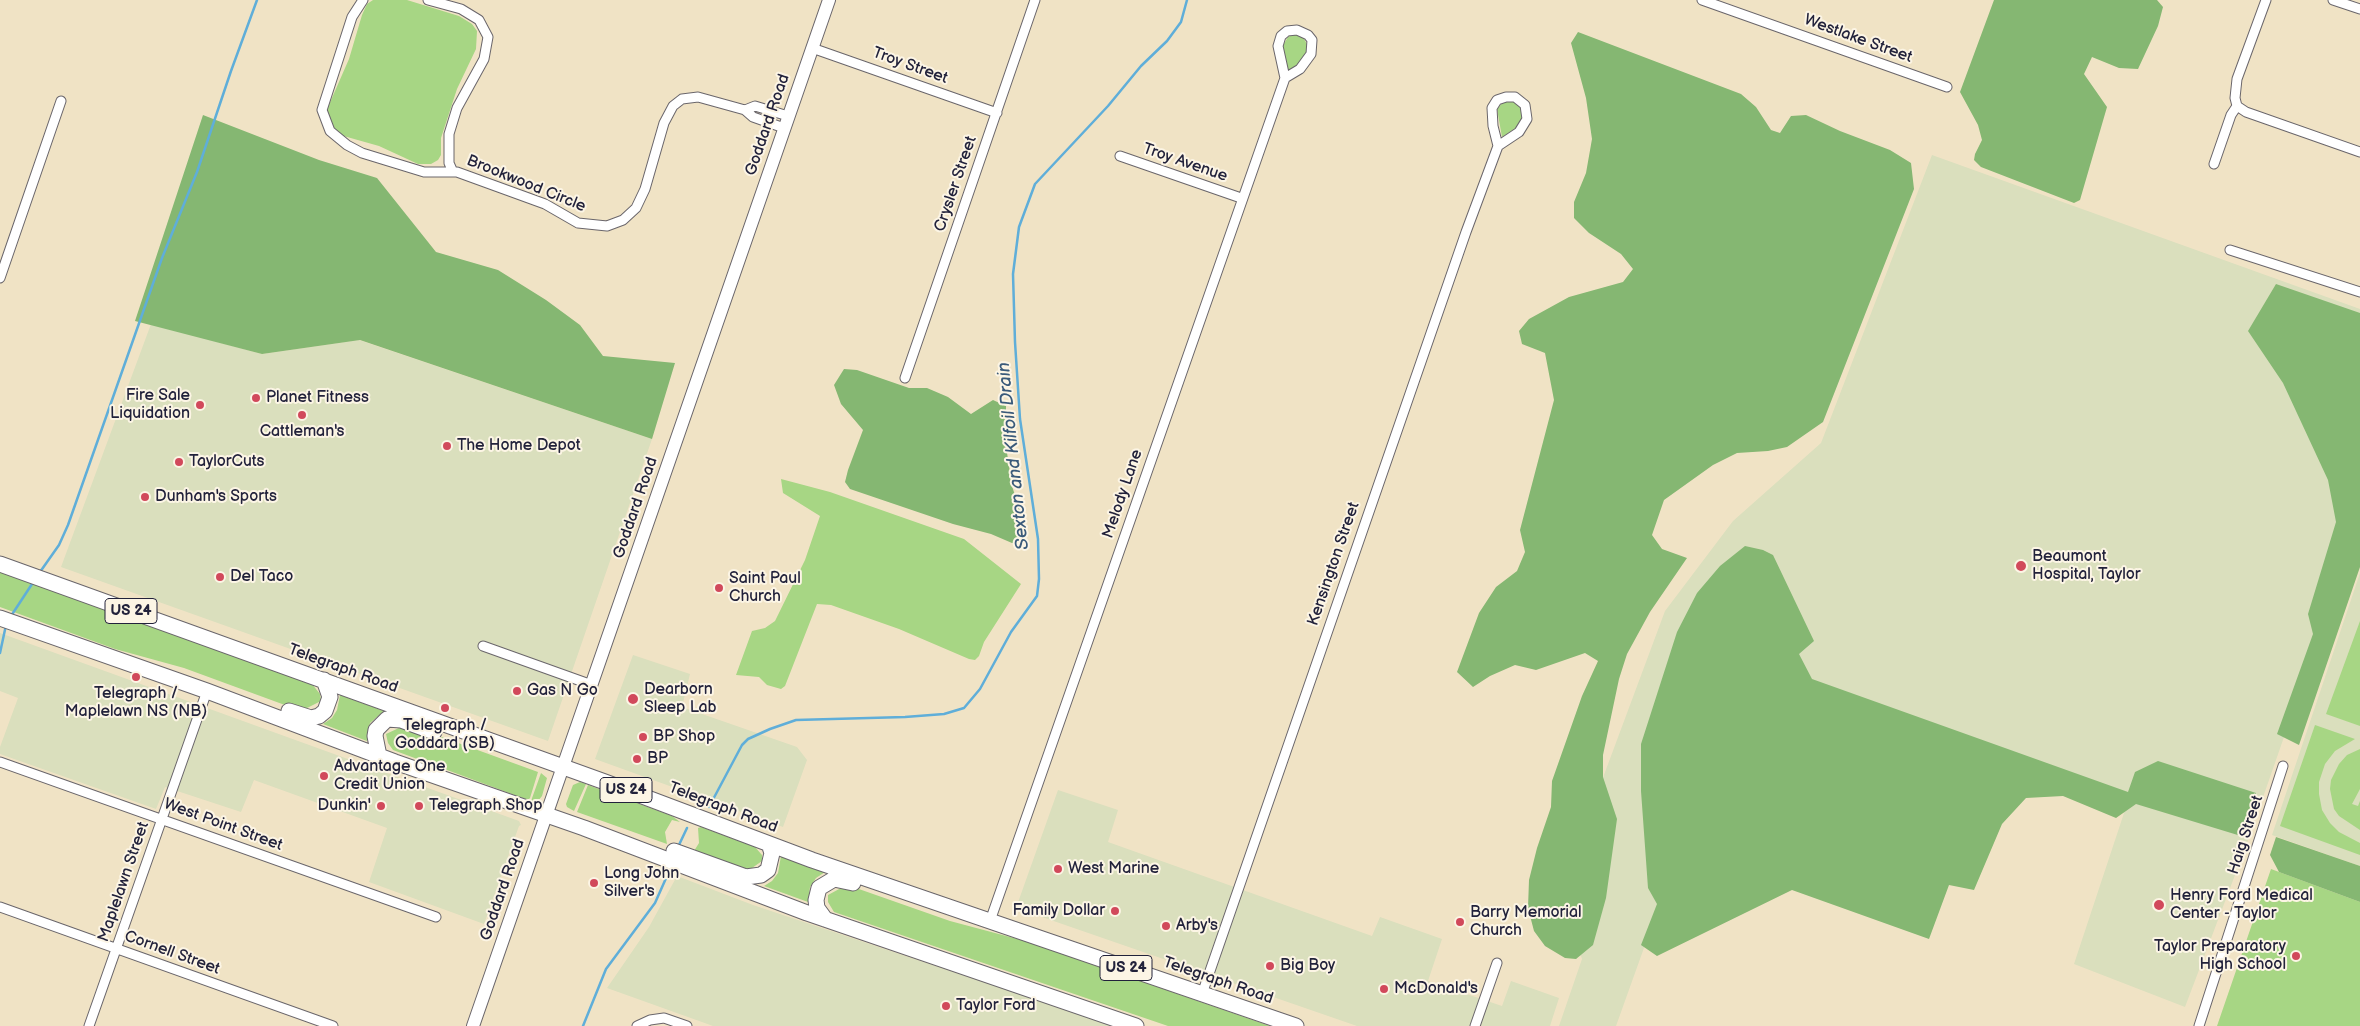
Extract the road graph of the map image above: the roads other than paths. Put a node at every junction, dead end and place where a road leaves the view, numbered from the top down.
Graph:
1 (362, 0) edge
2 (428, 0) edge
3 (828, 0) edge
4 (1035, 0) edge
5 (1702, 0) edge
6 (2266, 0) edge
7 (2333, 0) edge
8 (2360, 9) edge
9 (812, 48) junction
10 (1285, 78) junction
11 (1947, 87) dead end
12 (61, 101) dead end
13 (2237, 106) junction
14 (997, 113) junction
15 (786, 122) junction
16 (1498, 146) junction
17 (2360, 152) edge
18 (1120, 156) dead end
19 (2214, 164) dead end
20 (453, 172) junction
21 (1241, 198) junction
22 (2230, 250) dead end
23 (0, 278) edge
24 (2360, 292) edge
25 (905, 378) dead end
26 (0, 564) edge
27 (0, 618) edge
28 (482, 646) dead end
29 (146, 670) junction
30 (324, 680) junction
31 (592, 685) junction
32 (207, 691) junction
33 (379, 756) junction
34 (535, 758) junction
35 (0, 762) edge
36 (2283, 766) dead end
37 (563, 768) junction
38 (547, 816) junction
39 (162, 820) junction
40 (576, 825) junction
41 (769, 844) junction
42 (0, 907) edge
43 (436, 917) dead end
44 (825, 919) junction
45 (990, 921) junction
46 (1014, 929) junction
47 (116, 949) junction
48 (1497, 963) dead end
49 (1202, 994) junction
50 (1133, 1025) edge
51 (89, 1026) edge
52 (333, 1026) edge
53 (473, 1026) edge
54 (637, 1026) edge
55 (688, 1026) edge
56 (1296, 1026) edge
57 (1475, 1026) edge
58 (2199, 1026) edge

1 - 20 street, Brookwood Circle
2 - 20 street, Brookwood Circle
3 - 9 main road, Goddard Road
4 - 14 street, Crysler Street
5 - 11 street, Westlake Street
6 - 13 street
7 - 8 street
9 - 14 street, Troy Street
9 - 15 main road, Goddard Road
10 - 10 street
10 - 21 street, Melody Lane
12 - 23 street
13 - 17 street
13 - 19 street
14 - 25 street, Crysler Street
15 - 20 street, Brookwood Circle
15 - 31 main road, Goddard Road
16 - 16 street
16 - 49 street, Kensington Street
18 - 21 street, Troy Avenue
21 - 45 street, Melody Lane
22 - 24 street
26 - 30 main road, Telegraph Road / US 24
27 - 29 main road
28 - 31 street
29 - 30 main road
29 - 32 main road
30 - 34 main road, Telegraph Road / US 24
31 - 37 main road, Goddard Road
32 - 33 main road
32 - 39 street, Maplelawn Street
33 - 34 main road
33 - 38 main road
34 - 37 main road, Telegraph Road / US 24
35 - 39 street, West Point Street
36 - 58 street, Haig Street
37 - 38 main road, Goddard Road
37 - 41 main road, Telegraph Road / US 24
38 - 40 main road
38 - 53 main road, Goddard Road
39 - 43 street, West Point Street
39 - 47 street, Maplelawn Street
40 - 41 main road
40 - 44 main road
41 - 45 main road, Telegraph Road / US 24
42 - 47 street, Cornell Street
44 - 46 main road
44 - 50 main road
45 - 46 main road, Telegraph Road / US 24
46 - 49 main road, Telegraph Road / US 24
47 - 51 street, Maplelawn Street
47 - 52 street, Cornell Street
48 - 57 street
49 - 56 main road, Telegraph Road / US 24
54 - 55 street

